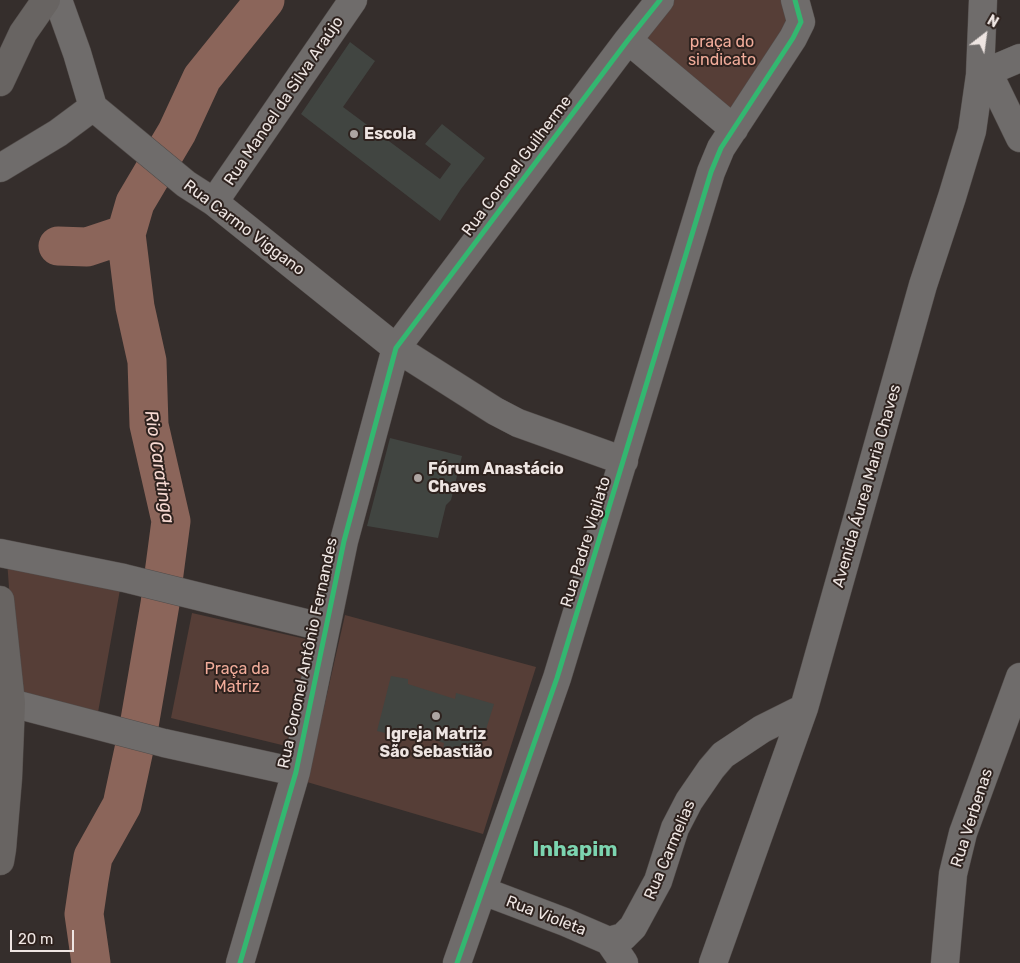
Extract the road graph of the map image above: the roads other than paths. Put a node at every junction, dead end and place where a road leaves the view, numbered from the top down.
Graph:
1 (46, 0) edge
2 (58, 0) edge
3 (353, 0) edge
4 (660, 0) edge
5 (795, 0) edge
6 (983, 0) edge
7 (628, 40) junction
8 (1020, 58) edge
9 (984, 74) junction
10 (0, 82) edge
11 (93, 107) junction
12 (734, 129) junction
13 (1020, 138) edge
14 (0, 168) edge
15 (214, 202) junction
16 (396, 348) junction
17 (624, 461) junction
18 (0, 553) edge
19 (0, 600) edge
20 (326, 628) junction
21 (1020, 677) edge
22 (10, 703) junction
23 (804, 708) junction
24 (296, 772) junction
25 (0, 861) edge
26 (483, 891) junction
27 (616, 952) edge
28 (240, 963) edge
29 (457, 963) edge
30 (713, 963) edge
31 (945, 963) edge

1 - 10 main road
2 - 11 street
3 - 15 street, Rua Manoel da Silva Araújo
4 - 7 street, Rua Coronel Guilherme
5 - 12 street, Rua Padre Vigilato
6 - 9 street, Avenida Áurea Maria Chaves
7 - 12 street
7 - 16 street, Rua Coronel Guilherme
8 - 9 street
9 - 13 street
9 - 23 street, Avenida Áurea Maria Chaves
11 - 14 street
11 - 15 street, Rua Carmo Viggano
12 - 17 street, Rua Padre Vigilato
15 - 16 street, Rua Carmo Viggano
16 - 17 street, Rua Carmo Viggano
16 - 20 street, Rua Coronel Antônio Fernandes
17 - 26 street, Rua Padre Vigilato
18 - 20 street
19 - 22 main road
20 - 24 street, Rua Coronel Antônio Fernandes
21 - 31 street, Rua Verbenas
22 - 24 street
22 - 25 main road
23 - 27 street, Rua Carmelias
23 - 30 street, Avenida Áurea Maria Chaves
24 - 28 street, Rua Coronel Antônio Fernandes
26 - 27 street, Rua Violeta
26 - 29 street, Rua Padre Vigilato

